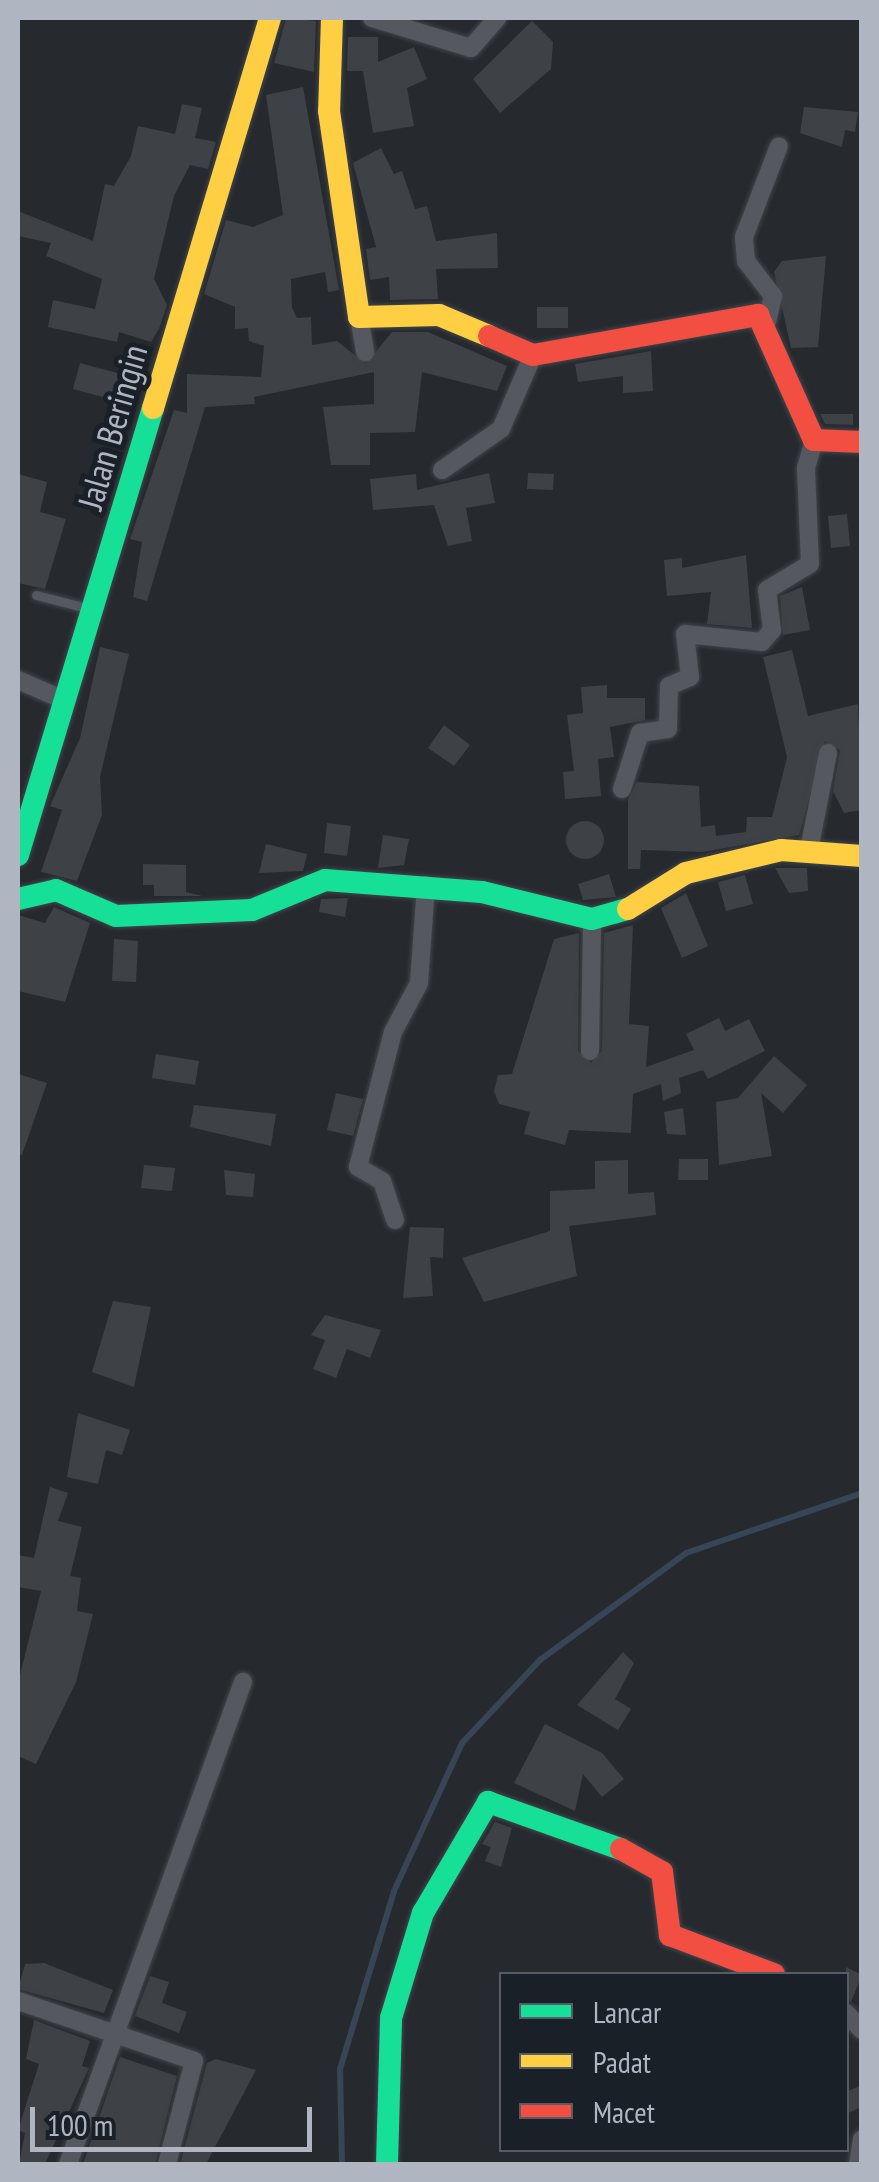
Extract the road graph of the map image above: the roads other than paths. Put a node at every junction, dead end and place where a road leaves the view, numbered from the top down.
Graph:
1 (270, 18) edge
2 (332, 18) edge
3 (372, 18) edge
4 (497, 18) edge
5 (779, 146) dead end
6 (359, 317) junction
7 (767, 322) junction
8 (365, 352) dead end
9 (533, 355) junction
10 (814, 440) junction
11 (862, 442) edge
12 (442, 470) dead end
13 (36, 595) dead end
14 (95, 610) junction
15 (18, 680) edge
16 (66, 702) junction
17 (828, 754) dead end
18 (622, 788) dead end
19 (809, 850) junction
20 (18, 854) edge
21 (862, 856) edge
22 (426, 885) junction
23 (18, 899) edge
24 (592, 919) junction
25 (590, 1051) dead end
26 (395, 1220) dead end
27 (242, 1682) dead end
28 (769, 1972) edge
29 (18, 2000) edge
30 (114, 2032) junction
31 (862, 2139) edge
32 (68, 2164) edge
33 (167, 2164) edge
34 (387, 2164) edge
35 (858, 2164) edge

1 - 14 street, Jalan Beringin
2 - 6 street
3 - 4 street
5 - 7 street
6 - 8 street
6 - 9 street
7 - 9 street
7 - 10 street
9 - 12 street
10 - 11 street
10 - 18 street
13 - 14 lane
14 - 16 street, Jalan Beringin
15 - 16 street
16 - 20 street, Jalan Beringin
17 - 19 street
19 - 21 street
19 - 24 street
22 - 23 street
22 - 24 street
22 - 26 street
24 - 25 street
27 - 30 street
28 - 34 street
29 - 30 street
30 - 32 street
30 - 33 street
31 - 35 street

